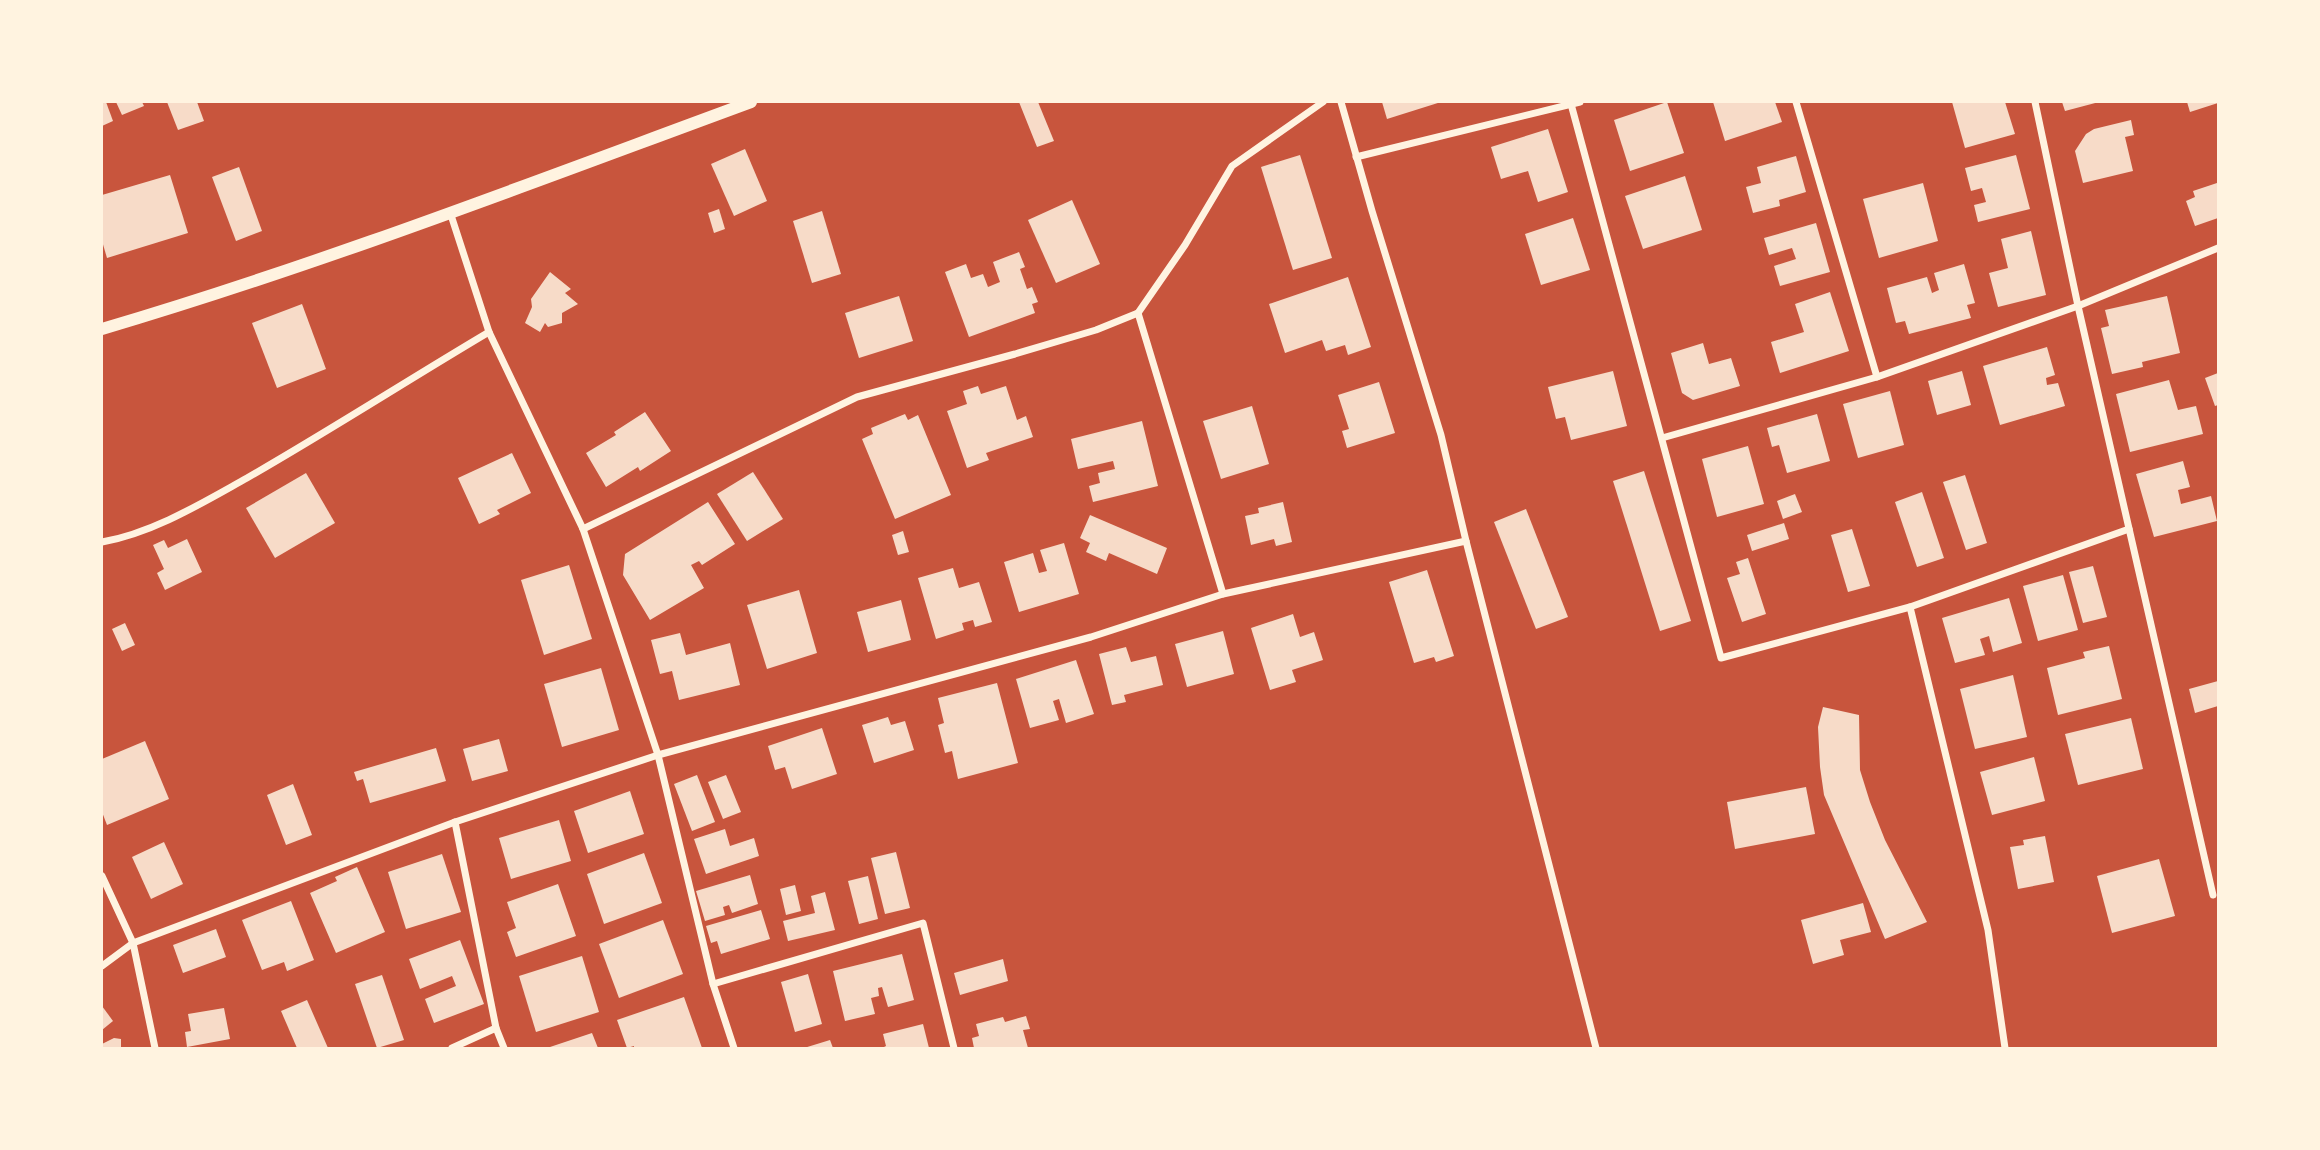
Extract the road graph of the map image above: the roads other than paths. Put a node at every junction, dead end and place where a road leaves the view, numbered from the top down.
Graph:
1 (751, 102) edge
2 (1323, 102) edge
3 (1341, 102) edge
4 (1580, 102) edge
5 (1796, 102) edge
6 (2035, 102) edge
7 (1570, 104) junction
8 (1356, 157) junction
9 (450, 212) junction
10 (2218, 248) edge
11 (2078, 306) junction
12 (1138, 313) junction
13 (102, 329) edge
14 (489, 332) junction
15 (1877, 377) junction
16 (1662, 438) junction
17 (583, 529) junction
18 (2129, 529) junction
19 (1466, 541) junction
20 (102, 542) edge
21 (1223, 594) junction
22 (1910, 607) junction
23 (658, 755) junction
24 (455, 822) junction
25 (102, 876) edge
26 (2213, 895) dead end
27 (133, 943) junction
28 (102, 966) edge
29 (713, 984) junction
30 (496, 1028) junction
31 (155, 1048) edge
32 (452, 1048) edge
33 (504, 1048) edge
34 (734, 1048) edge
35 (954, 1048) edge
36 (1596, 1048) edge
37 (2005, 1048) edge

1 - 9 street
2 - 12 street
3 - 8 street
4 - 7 street
5 - 15 street
6 - 11 street
7 - 8 street
7 - 16 street
8 - 19 street
9 - 13 street
9 - 14 street
10 - 11 street
11 - 15 street
11 - 18 street
12 - 17 street
12 - 21 street
14 - 17 street
14 - 20 street
15 - 16 street
16 - 22 street
17 - 23 street
18 - 22 street
18 - 26 street
19 - 21 street
19 - 36 street
21 - 23 street
22 - 37 street
23 - 24 street
23 - 29 street
24 - 27 street
24 - 30 street
25 - 27 street
27 - 28 street
27 - 31 street
29 - 34 street
29 - 35 street
30 - 32 street
30 - 33 street

